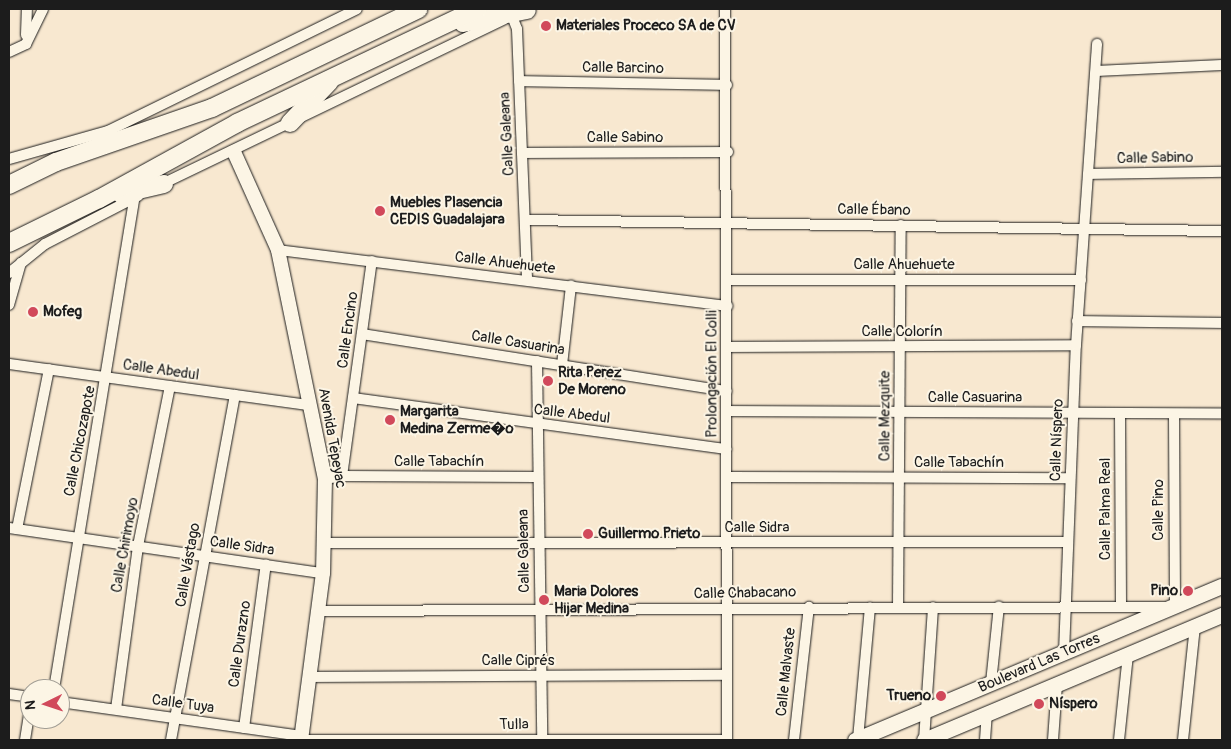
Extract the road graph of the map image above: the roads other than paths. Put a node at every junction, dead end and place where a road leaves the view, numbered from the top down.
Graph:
1 (27, 9) edge
2 (43, 9) edge
3 (357, 9) edge
4 (419, 9) edge
5 (477, 9) edge
6 (725, 9) edge
7 (522, 12) edge
8 (435, 28) junction
9 (26, 44) junction
10 (1097, 44) dead end
11 (9, 52) edge
12 (1222, 65) edge
13 (1096, 71) junction
14 (338, 73) junction
15 (519, 82) junction
16 (727, 85) junction
17 (290, 123) junction
18 (234, 152) junction
19 (728, 152) junction
20 (522, 154) junction
21 (9, 159) edge
22 (1222, 172) edge
23 (1089, 174) junction
24 (164, 184) junction
25 (9, 185) edge
26 (134, 198) junction
27 (99, 199) junction
28 (526, 220) junction
29 (727, 223) junction
30 (901, 225) junction
31 (1087, 229) junction
32 (1222, 231) edge
33 (9, 243) edge
34 (278, 250) junction
35 (372, 261) junction
36 (21, 263) junction
37 (9, 273) edge
38 (527, 280) junction
39 (728, 280) junction
40 (900, 280) junction
41 (1080, 280) junction
42 (571, 286) junction
43 (9, 305) edge
44 (728, 306) junction
45 (1077, 320) junction
46 (1222, 323) edge
47 (362, 334) junction
48 (1076, 345) junction
49 (728, 347) junction
50 (900, 348) junction
51 (537, 361) junction
52 (9, 364) edge
53 (562, 365) junction
54 (49, 369) junction
55 (107, 377) junction
56 (170, 386) junction
57 (728, 391) junction
58 (235, 395) junction
59 (354, 398) junction
60 (310, 405) junction
61 (728, 411) junction
62 (900, 412) junction
63 (1073, 413) junction
64 (1120, 413) junction
65 (1174, 414) junction
66 (1222, 414) edge
67 (535, 424) junction
68 (727, 449) junction
69 (342, 476) junction
70 (536, 477) junction
71 (727, 477) junction
72 (901, 478) junction
73 (1070, 478) junction
74 (325, 479) junction
75 (13, 528) edge
76 (77, 537) junction
77 (900, 542) junction
78 (1068, 542) junction
79 (326, 543) junction
80 (540, 543) junction
81 (727, 543) junction
82 (138, 546) junction
83 (204, 555) junction
84 (266, 564) junction
85 (323, 573) junction
86 (1222, 586) edge
87 (1066, 605) junction
88 (1121, 605) junction
89 (999, 606) junction
90 (809, 607) junction
91 (898, 607) junction
92 (933, 607) junction
93 (1174, 607) junction
94 (870, 608) junction
95 (727, 609) junction
96 (540, 610) junction
97 (319, 611) junction
98 (1222, 615) edge
99 (1195, 626) junction
100 (1064, 653) junction
101 (1128, 654) junction
102 (727, 675) junction
103 (539, 676) junction
104 (310, 677) junction
105 (56, 679) edge
106 (991, 683) junction
107 (1057, 684) junction
108 (70, 703) edge
109 (116, 709) junction
110 (925, 712) junction
111 (987, 714) junction
112 (175, 718) junction
113 (244, 728) junction
114 (301, 739) edge
115 (171, 740) edge
116 (542, 740) edge
117 (726, 740) edge
118 (794, 740) edge
119 (857, 740) edge
120 (924, 740) edge
121 (985, 740) edge
122 (1053, 740) edge
123 (1119, 740) edge
124 (1183, 740) edge

1 - 9 street
2 - 9 street
3 - 21 street
4 - 25 highway
5 - 8 highway
6 - 16 street, Prolongación El Colli
7 - 8 highway
7 - 15 street, Calle Galeana
7 - 17 street
8 - 14 highway
9 - 11 street
10 - 13 street, Calle Níspero
12 - 13 street
13 - 23 street, Calle Níspero
14 - 17 highway
14 - 27 highway
15 - 16 street, Calle Barcino
15 - 20 street, Calle Galeana
16 - 19 street, Prolongación El Colli
17 - 18 street
18 - 24 street
18 - 34 street, Avenida Tepeyac
19 - 20 street, Calle Sabino
19 - 29 street, Prolongación El Colli
20 - 28 street, Calle Galeana
22 - 23 street, Calle Sabino
23 - 31 street, Calle Níspero
24 - 26 street
24 - 27 highway
26 - 36 street
26 - 55 street, Calle Chicozapote
27 - 33 highway
28 - 29 street, Calle Ébano
28 - 38 street, Calle Galeana
29 - 30 street, Calle Ébano
29 - 39 street, Prolongación El Colli
30 - 31 street, Calle Ébano
30 - 40 street, Calle Mezquite
31 - 32 street, Calle Ébano
31 - 41 street, Calle Níspero
34 - 35 street, Calle Ahuehuete
34 - 60 street, Avenida Tepeyac
35 - 38 street, Calle Ahuehuete
35 - 47 street, Calle Encino
36 - 37 street
36 - 43 street
38 - 42 street, Calle Ahuehuete
39 - 40 street, Calle Ahuehuete
39 - 44 street, Prolongación El Colli
40 - 41 street, Calle Ahuehuete
40 - 50 street, Calle Mezquite
41 - 45 street, Calle Níspero
42 - 44 street, Calle Ahuehuete
42 - 53 street
44 - 49 street, Prolongación El Colli
45 - 46 street
45 - 48 street, Calle Níspero
47 - 51 street, Calle Casuarina
47 - 59 street, Calle Encino
48 - 50 street, Calle Colorín
48 - 63 street, Calle Níspero
49 - 50 street, Calle Colorín
49 - 57 street, Prolongación El Colli
50 - 62 street, Calle Mezquite
51 - 53 street, Calle Casuarina
51 - 67 street, Calle Galeana
52 - 54 street, Calle Abedul
53 - 57 street, Calle Casuarina
54 - 55 street, Calle Abedul
54 - 75 street
55 - 56 street, Calle Abedul
55 - 76 street, Calle Chicozapote
56 - 58 street, Calle Abedul
56 - 82 street, Calle Chirimoyo
57 - 61 street, Prolongación El Colli
58 - 60 street, Calle Abedul
58 - 83 street, Calle Vástago
59 - 67 street, Calle Abedul
59 - 69 street, Calle Encino
60 - 74 street, Avenida Tepeyac
61 - 62 street, Calle Casuarina
61 - 68 street, Prolongación El Colli
62 - 63 street, Calle Casuarina
62 - 72 street, Calle Mezquite
63 - 64 street, Calle Casuarina
63 - 73 street, Calle Níspero
64 - 65 street, Calle Casuarina
64 - 88 street, Calle Palma Real
65 - 66 street, Calle Casuarina
65 - 93 street, Calle Pino
67 - 68 street, Calle Abedul
67 - 70 street, Calle Galeana
68 - 71 street, Prolongación El Colli
69 - 70 street, Calle Tabachín
69 - 74 street
70 - 80 street, Calle Galeana
71 - 72 street, Calle Tabachín
71 - 81 street, Prolongación El Colli
72 - 73 street, Calle Tabachín
72 - 77 street, Calle Mezquite
73 - 78 street, Calle Níspero
74 - 79 street, Avenida Tepeyac
75 - 76 street, Calle Sidra
76 - 82 street, Calle Sidra
76 - 105 street, Calle Chicozapote
77 - 78 street, Calle Sidra
77 - 81 street, Calle Sidra
77 - 91 street, Calle Mezquite
78 - 87 street, Calle Níspero
79 - 80 street, Calle Sidra
79 - 85 street, Avenida Tepeyac
80 - 81 street, Calle Sidra
80 - 96 street, Calle Galeana
81 - 95 street, Prolongación El Colli
82 - 83 street, Calle Sidra
82 - 109 street, Calle Chirimoyo
83 - 84 street, Calle Sidra
83 - 112 street, Calle Vástago
84 - 85 street, Calle Sidra
84 - 113 street, Calle Durazno
85 - 97 street, Avenida Tepeyac
86 - 93 main road, Boulevard Las Torres
87 - 88 street, Calle Chabacano
87 - 89 street, Calle Chabacano
87 - 100 street, Calle Níspero
88 - 93 street, Calle Chabacano
89 - 92 street, Calle Chabacano
89 - 106 street
90 - 94 street, Calle Chabacano
90 - 95 street, Calle Chabacano
90 - 118 street, Calle Malvaste
91 - 92 street, Calle Chabacano
91 - 94 street, Calle Chabacano
92 - 110 street
93 - 100 main road, Boulevard Las Torres
94 - 119 street
95 - 96 street, Calle Chabacano
95 - 102 street, Prolongación El Colli
96 - 97 street, Calle Chabacano
96 - 103 street, Calle Galeana
97 - 104 street, Avenida Tepeyac
98 - 99 main road, Boulevard Las Torres
99 - 101 main road, Boulevard Las Torres
99 - 124 street
100 - 106 main road, Boulevard Las Torres
101 - 107 main road, Boulevard Las Torres
101 - 123 street
102 - 103 street, Calle Ciprés
102 - 117 street, Prolongación El Colli
103 - 104 street, Calle Ciprés
103 - 116 street, Calle Galeana
104 - 114 street, Avenida Tepeyac
106 - 110 main road, Boulevard Las Torres
107 - 111 main road, Boulevard Las Torres
107 - 122 street
108 - 109 street, Calle Tuya
109 - 112 street, Calle Tuya
110 - 119 main road, Boulevard Las Torres
110 - 120 street
111 - 120 main road, Boulevard Las Torres
111 - 121 street
112 - 113 street, Calle Tuya
112 - 115 street, Calle Vástago
113 - 114 street, Calle Tuya
114 - 116 street, Tulla
116 - 117 street, Tulla

